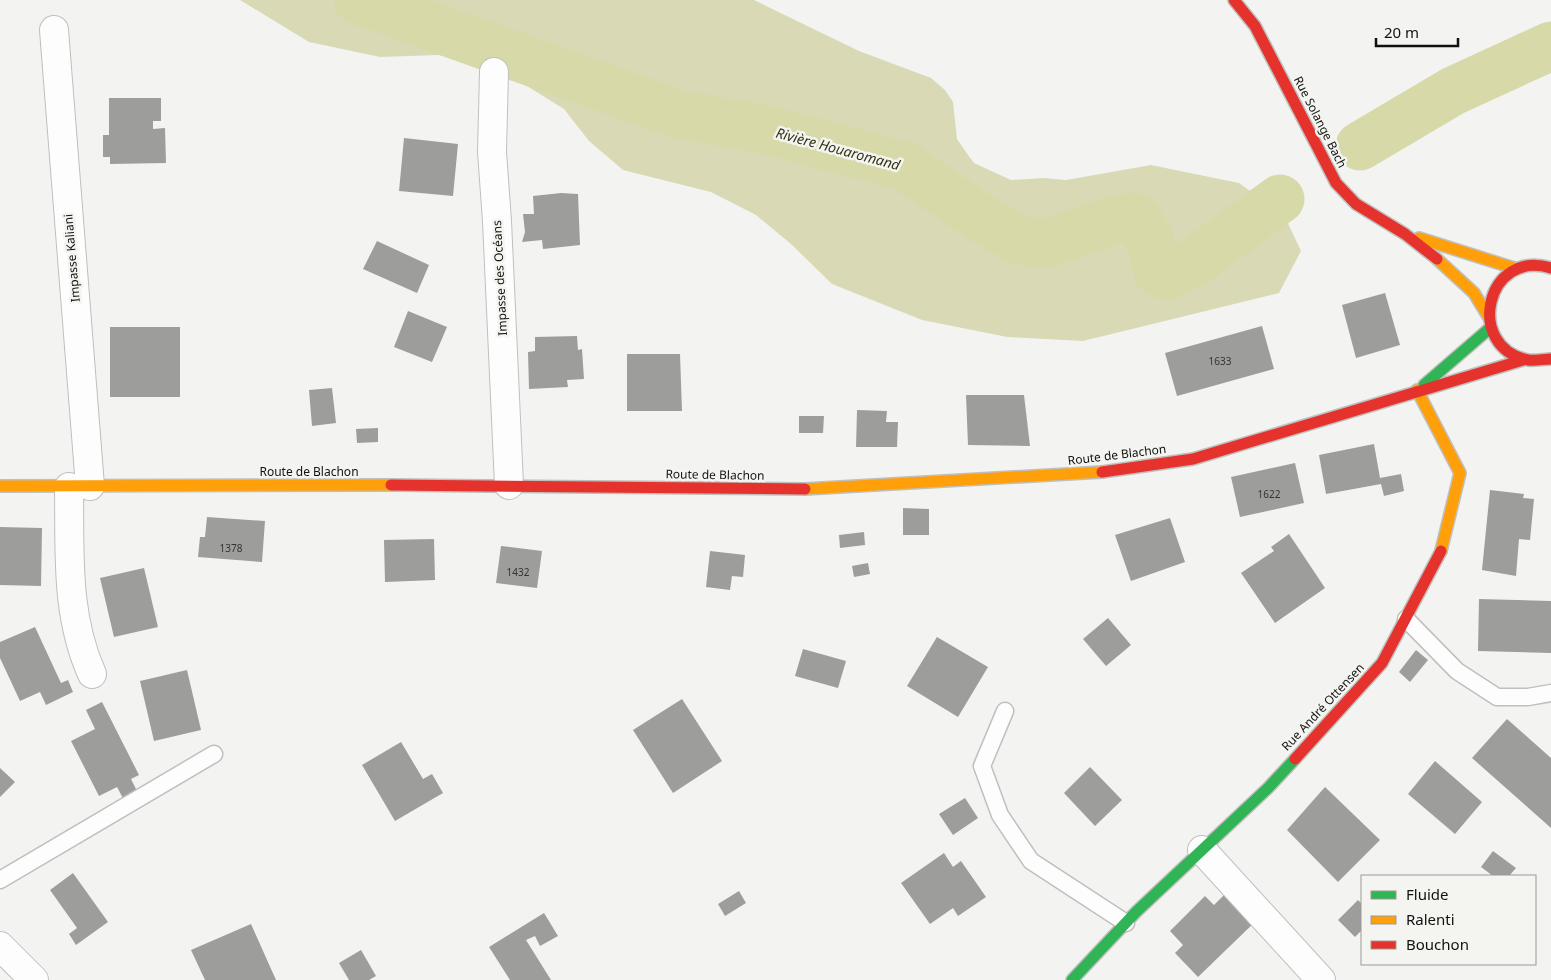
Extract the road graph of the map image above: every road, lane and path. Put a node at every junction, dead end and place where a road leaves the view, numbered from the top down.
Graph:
1 (1239, 2) edge
2 (54, 30) dead end
3 (494, 72) dead end
4 (1405, 234) junction
5 (1551, 268) edge
6 (1517, 269) junction
7 (1488, 316) junction
8 (1490, 328) junction
9 (1551, 359) edge
10 (1523, 360) junction
11 (1417, 390) junction
12 (509, 485) junction
13 (0, 486) edge
14 (80, 486) junction
15 (1406, 619) junction
16 (92, 674) dead end
17 (1551, 693) edge
18 (1005, 711) dead end
19 (214, 754) dead end
20 (1202, 850) junction
21 (0, 880) edge
22 (1121, 928) junction
23 (0, 946) edge
24 (34, 980) edge
25 (1072, 980) edge
26 (1321, 980) edge

1 - 4 street, Rue Solange Bach
2 - 14 street, Impasse Kaliani
3 - 12 street, Impasse des Océans
4 - 6 street, Rue Solange Bach
4 - 7 street, Rue Solange Bach
5 - 6 street
6 - 7 street
7 - 8 street
8 - 10 street
8 - 11 street, Route de Blachon
9 - 10 street, Route de Blachon
10 - 11 street, Route de Blachon
11 - 12 street, Route de Blachon
11 - 15 street, Rue André Ottensen
12 - 14 street, Route de Blachon
13 - 14 street, Route de Blachon
14 - 16 street, Impasse Kaliani
15 - 17 lane
15 - 20 street, Rue André Ottensen
18 - 22 lane
19 - 21 lane
20 - 22 street, Rue André Ottensen
20 - 26 street
22 - 25 street, Rue André Ottensen
23 - 24 street

